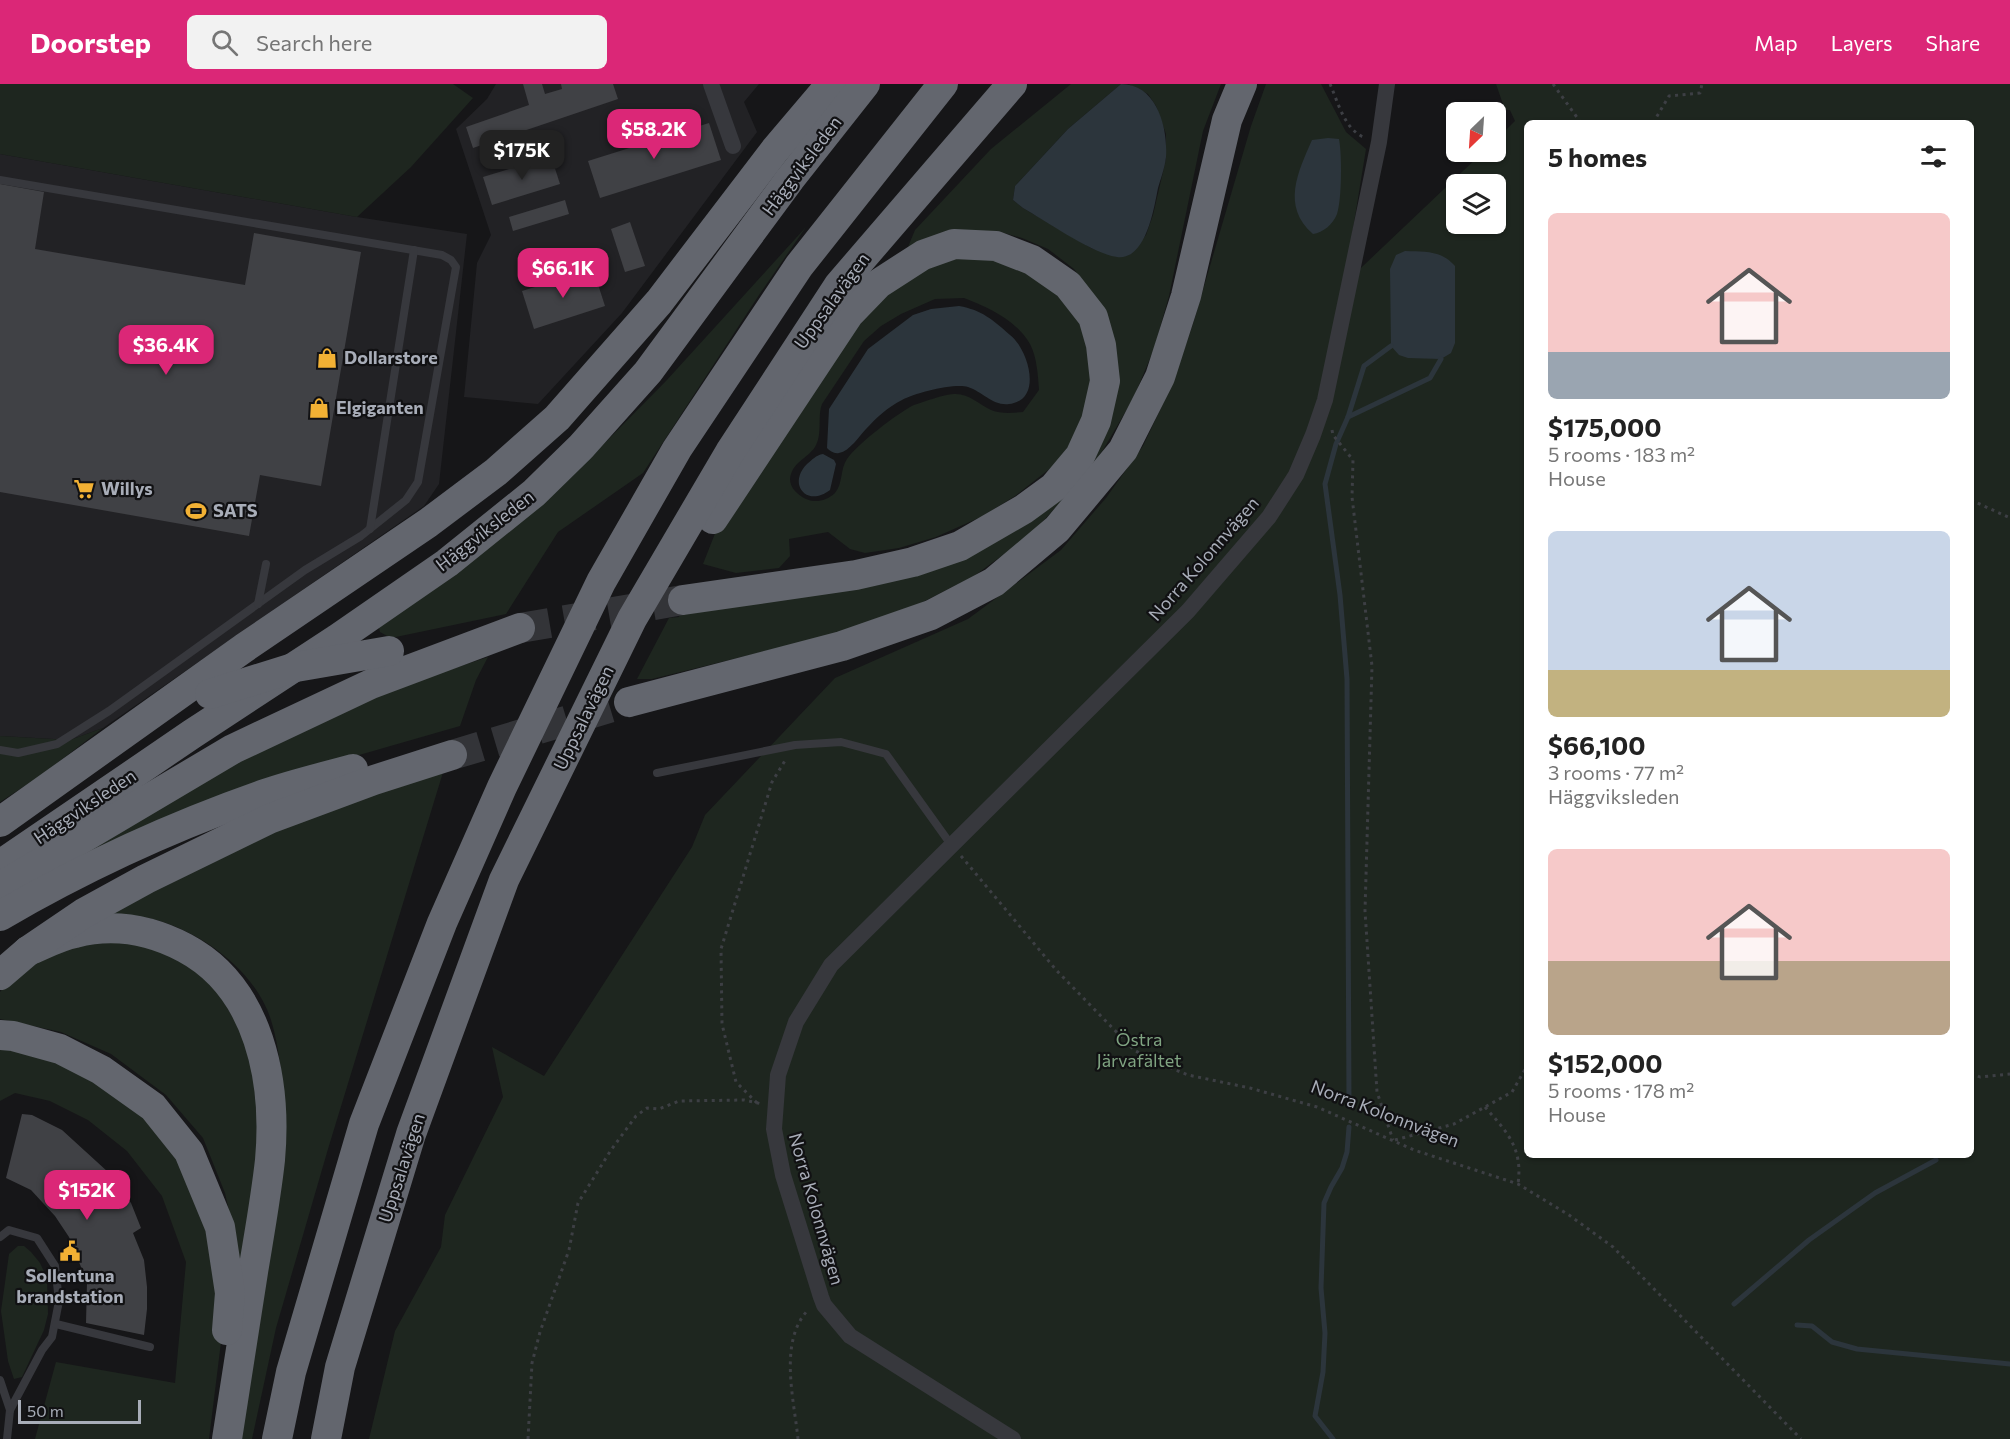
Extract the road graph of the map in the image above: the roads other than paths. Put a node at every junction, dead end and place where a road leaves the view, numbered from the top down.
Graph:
1 (711, 84) edge
2 (831, 84) edge
3 (865, 84) edge
4 (943, 84) edge
5 (1012, 84) edge
6 (1242, 84) edge
7 (1387, 84) edge
8 (733, 146) dead end
9 (0, 180) edge
10 (414, 250) junction
11 (370, 528) junction
12 (266, 564) dead end
13 (683, 600) tunnel mouth
14 (258, 604) junction
15 (629, 702) tunnel mouth
16 (113, 740) junction
17 (0, 750) edge
18 (657, 773) dead end
19 (48, 787) junction
20 (0, 815) edge
21 (0, 822) edge
22 (952, 846) junction
23 (0, 865) edge
24 (504, 880) junction
25 (0, 887) edge
26 (0, 916) edge
27 (28, 951) junction
28 (0, 975) edge
29 (0, 1035) edge
30 (0, 1237) edge
31 (56, 1324) junction
32 (150, 1347) dead end
33 (0, 1380) edge
34 (10, 1410) junction
35 (7, 1439) edge
36 (219, 1439) edge
37 (227, 1439) edge
38 (277, 1439) edge
39 (326, 1439) edge
40 (1013, 1439) edge

1 - 8 street
2 - 16 highway
3 - 23 highway, Häggviksleden
4 - 38 highway
5 - 24 highway, Uppsalavägen
6 - 15 highway
7 - 22 street, Norra Kolonnvägen
9 - 10 lane
10 - 11 lane
10 - 11 lane
11 - 14 lane
12 - 14 lane
13 - 24 highway
14 - 17 lane
16 - 19 highway
16 - 25 highway, bridge
18 - 22 lane
19 - 20 highway
19 - 21 highway
22 - 40 street, Norra Kolonnvägen
24 - 39 highway, Uppsalavägen
26 - 27 highway
27 - 28 highway
27 - 37 highway
29 - 36 highway
30 - 31 lane
31 - 32 lane
31 - 34 lane
33 - 34 lane
34 - 35 lane

